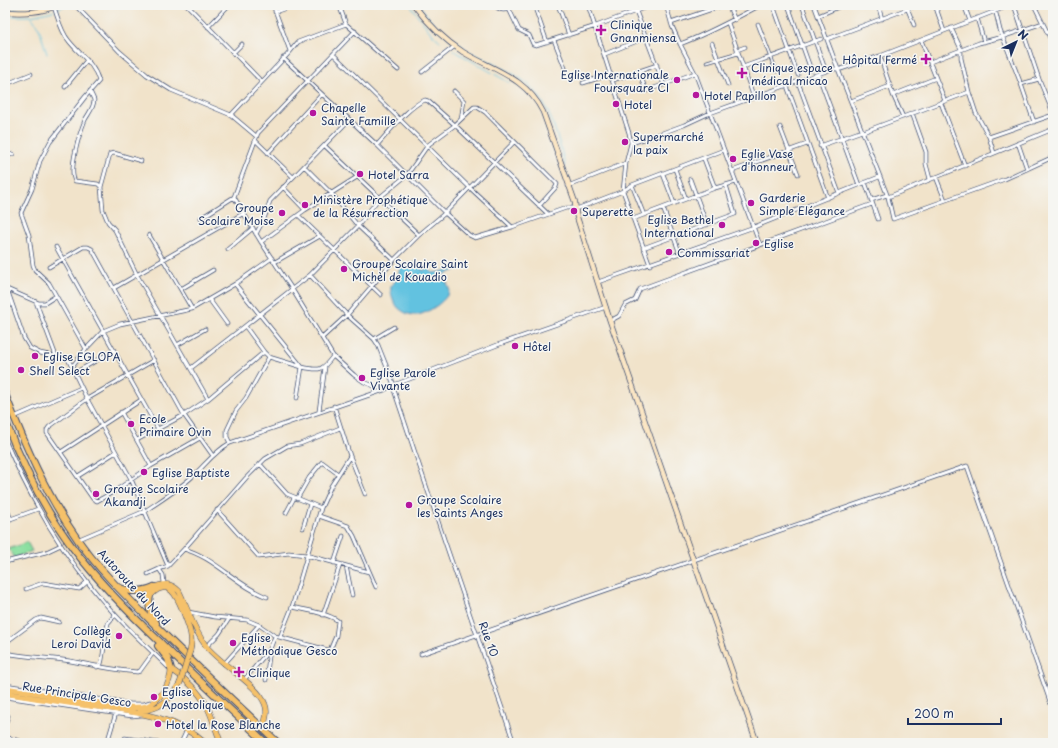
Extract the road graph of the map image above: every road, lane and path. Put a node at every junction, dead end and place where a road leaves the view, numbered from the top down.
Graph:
1 (75, 5) edge
2 (187, 5) edge
3 (273, 5) edge
4 (295, 5) edge
5 (339, 5) edge
6 (414, 5) edge
7 (494, 5) edge
8 (511, 5) edge
9 (534, 5) edge
10 (558, 5) edge
11 (588, 5) edge
12 (652, 5) edge
13 (666, 5) edge
14 (724, 5) edge
15 (728, 5) edge
16 (773, 5) edge
17 (788, 5) edge
18 (802, 5) edge
19 (815, 5) edge
20 (832, 5) edge
21 (843, 5) edge
22 (878, 5) edge
23 (906, 5) edge
24 (918, 5) edge
25 (935, 5) edge
26 (964, 5) edge
27 (994, 5) edge
28 (1013, 5) edge
29 (1034, 5) edge
30 (56, 6) edge
31 (227, 6) edge
32 (758, 6) edge
33 (509, 9) junction
34 (834, 9) junction
35 (907, 9) junction
36 (636, 11) junction
37 (5, 12) edge
38 (275, 12) junction
39 (995, 12) junction
40 (818, 16) junction
41 (976, 18) junction
42 (882, 19) junction
43 (734, 20) junction
44 (970, 21) junction
45 (671, 23) junction
46 (728, 23) junction
47 (1043, 23) junction
48 (346, 24) junction
49 (758, 24) dead end
50 (914, 25) dead end
51 (596, 26) junction
52 (208, 27) junction
53 (950, 28) junction
54 (1022, 29) junction
55 (355, 31) junction
56 (944, 31) junction
57 (569, 35) junction
58 (647, 37) junction
59 (1002, 37) junction
60 (821, 39) dead end
61 (827, 39) junction
62 (554, 40) junction
63 (921, 40) junction
64 (816, 41) junction
65 (547, 42) junction
66 (984, 42) junction
67 (712, 43) dead end
68 (242, 44) dead end
69 (680, 44) junction
70 (1053, 44) edge
71 (454, 46) junction
72 (745, 46) dead end
73 (802, 46) junction
74 (960, 49) junction
75 (790, 50) junction
76 (290, 51) junction
77 (738, 51) junction
78 (233, 53) junction
79 (333, 54) junction
80 (605, 54) junction
81 (880, 56) junction
82 (771, 57) junction
83 (283, 58) junction
84 (718, 59) junction
85 (87, 60) junction
86 (707, 62) dead end
87 (930, 62) junction
88 (657, 65) junction
89 (824, 66) dead end
90 (743, 67) junction
91 (565, 68) dead end
92 (838, 69) junction
93 (398, 70) dead end
94 (812, 70) dead end
95 (639, 71) junction
96 (776, 71) dead end
97 (422, 72) dead end
98 (695, 73) junction
99 (30, 74) dead end
100 (611, 74) junction
101 (818, 74) junction
102 (798, 75) dead end
103 (936, 78) junction
104 (1039, 79) junction
105 (307, 80) junction
106 (613, 80) junction
107 (261, 82) junction
108 (798, 82) junction
109 (583, 83) dead end
110 (664, 84) junction
111 (1021, 84) junction
112 (728, 86) dead end
113 (787, 86) junction
114 (890, 86) junction
115 (5, 87) edge
116 (65, 87) dead end
117 (90, 91) junction
118 (454, 91) dead end
119 (969, 92) junction
120 (322, 94) junction
121 (893, 95) junction
122 (754, 98) junction
123 (851, 101) junction
124 (945, 101) junction
125 (941, 103) junction
126 (710, 113) junction
127 (912, 114) junction
128 (1053, 114) edge
129 (231, 115) junction
130 (903, 117) junction
131 (401, 119) junction
132 (461, 119) junction
133 (349, 120) junction
134 (1034, 122) junction
135 (455, 125) junction
136 (780, 127) dead end
137 (1053, 129) edge
138 (862, 132) junction
139 (989, 137) junction
140 (255, 138) junction
141 (842, 138) junction
142 (514, 142) junction
143 (631, 143) junction
144 (808, 144) junction
145 (1018, 144) junction
146 (377, 145) junction
147 (428, 145) junction
148 (325, 146) junction
149 (820, 146) junction
150 (724, 150) junction
151 (789, 150) junction
152 (268, 153) junction
153 (994, 153) junction
154 (13, 154) dead end
155 (5, 157) edge
156 (1053, 157) edge
157 (704, 159) junction
158 (141, 161) dead end
159 (494, 162) junction
160 (626, 163) junction
161 (304, 166) junction
162 (965, 166) junction
163 (675, 169) junction
164 (1027, 169) junction
165 (732, 171) junction
166 (663, 174) junction
167 (798, 174) dead end
168 (407, 175) junction
169 (293, 177) junction
170 (357, 177) junction
171 (879, 177) junction
172 (936, 177) junction
173 (690, 179) dead end
174 (930, 179) junction
175 (736, 182) junction
176 (866, 182) junction
177 (632, 185) junction
178 (726, 185) junction
179 (859, 185) junction
180 (568, 186) junction
181 (101, 187) junction
182 (283, 187) junction
183 (470, 187) junction
184 (716, 188) junction
185 (623, 191) junction
186 (331, 193) junction
187 (839, 193) junction
188 (696, 196) junction
189 (887, 196) junction
190 (234, 197) junction
191 (379, 198) junction
192 (828, 198) junction
193 (686, 199) junction
194 (945, 200) junction
195 (872, 202) junction
196 (674, 204) junction
197 (539, 206) junction
198 (575, 208) junction
199 (663, 208) junction
200 (305, 210) junction
201 (244, 213) junction
202 (445, 213) junction
203 (548, 214) junction
204 (298, 215) junction
205 (644, 215) junction
206 (201, 218) dead end
207 (633, 219) junction
208 (878, 219) dead end
209 (706, 225) junction
210 (358, 226) junction
211 (512, 227) junction
212 (754, 227) junction
213 (253, 228) junction
214 (256, 234) junction
215 (149, 235) dead end
216 (419, 235) junction
217 (320, 236) junction
218 (674, 237) junction
219 (261, 242) junction
220 (760, 245) junction
221 (56, 247) dead end
222 (643, 248) junction
223 (228, 249) dead end
224 (334, 249) junction
225 (680, 254) junction
226 (62, 258) junction
227 (272, 258) junction
228 (163, 260) junction
229 (394, 260) junction
230 (275, 262) junction
231 (650, 265) junction
232 (49, 267) dead end
233 (213, 270) dead end
234 (137, 275) junction
235 (310, 275) junction
236 (598, 282) junction
237 (235, 284) junction
238 (372, 287) junction
239 (114, 288) junction
240 (6, 289) edge
241 (181, 289) junction
242 (292, 289) junction
243 (56, 296) junction
244 (381, 296) dead end
245 (209, 299) junction
246 (36, 302) junction
247 (606, 307) junction
248 (192, 309) junction
249 (259, 315) junction
250 (347, 315) junction
251 (160, 316) junction
252 (610, 321) junction
253 (132, 322) junction
254 (227, 324) dead end
255 (245, 326) junction
256 (394, 327) dead end
257 (204, 329) dead end
258 (103, 331) junction
259 (322, 338) junction
260 (374, 338) junction
261 (177, 345) junction
262 (86, 349) junction
263 (114, 350) junction
264 (264, 352) junction
265 (56, 356) junction
266 (333, 356) junction
267 (269, 357) junction
268 (154, 360) junction
269 (72, 367) junction
270 (302, 367) junction
271 (325, 367) junction
272 (191, 368) junction
273 (75, 373) junction
274 (128, 375) junction
275 (394, 385) junction
276 (81, 388) junction
277 (384, 390) junction
278 (5, 394) edge
279 (297, 398) dead end
280 (87, 399) junction
281 (208, 399) junction
282 (142, 400) junction
283 (334, 406) junction
284 (121, 412) junction
285 (319, 412) junction
286 (184, 415) junction
287 (14, 417) junction
288 (5, 420) edge
289 (101, 425) junction
290 (340, 428) junction
291 (158, 429) junction
292 (200, 438) junction
293 (5, 440) edge
294 (137, 440) junction
295 (230, 443) junction
296 (61, 452) junction
297 (116, 452) junction
298 (213, 456) junction
299 (350, 456) junction
300 (260, 464) junction
301 (151, 466) junction
302 (338, 474) junction
303 (78, 476) junction
304 (131, 479) junction
305 (365, 494) dead end
306 (295, 499) junction
307 (310, 504) junction
308 (5, 506) edge
309 (321, 508) junction
310 (38, 509) junction
311 (217, 510) junction
312 (145, 511) junction
313 (286, 513) dead end
314 (319, 516) junction
315 (11, 519) junction
316 (5, 521) edge
317 (303, 528) dead end
318 (343, 536) dead end
319 (78, 540) junction
320 (61, 545) junction
321 (184, 549) junction
322 (306, 556) junction
323 (693, 561) junction
324 (5, 562) edge
325 (334, 563) junction
326 (340, 565) junction
327 (168, 566) junction
328 (346, 566) junction
329 (160, 569) junction
330 (369, 572) junction
331 (148, 574) dead end
332 (87, 582) junction
333 (164, 584) junction
334 (115, 585) junction
335 (154, 587) junction
336 (376, 587) dead end
337 (26, 589) dead end
338 (352, 595) dead end
339 (150, 596) junction
340 (267, 597) dead end
341 (292, 607) junction
342 (125, 609) junction
343 (188, 612) junction
344 (115, 615) junction
345 (323, 615) junction
346 (229, 619) junction
347 (59, 622) dead end
348 (259, 626) junction
349 (477, 635) junction
350 (275, 636) junction
351 (280, 637) junction
352 (168, 639) junction
353 (5, 643) edge
354 (206, 646) junction
355 (270, 649) junction
356 (5, 653) edge
357 (153, 653) junction
358 (421, 654) dead end
359 (224, 664) junction
360 (97, 667) junction
361 (171, 669) junction
362 (244, 680) junction
363 (266, 680) dead end
364 (5, 687) edge
365 (5, 693) edge
366 (5, 698) edge
367 (157, 699) junction
368 (113, 705) junction
369 (1053, 710) edge
370 (116, 714) junction
371 (146, 714) junction
372 (8, 716) dead end
373 (5, 725) edge
374 (264, 725) dead end
375 (186, 730) junction
376 (5, 737) edge
377 (125, 738) dead end
378 (219, 742) edge
379 (27, 743) edge
380 (107, 743) edge
381 (159, 743) edge
382 (181, 743) edge
383 (205, 743) edge
384 (266, 743) edge
385 (278, 743) edge
386 (514, 743) edge
387 (757, 743) edge

1 - 129 street
2 - 52 street
3 - 38 street
4 - 38 street
5 - 48 street
6 - 71 street
7 - 33 street
8 - 33 street
9 - 65 street
10 - 57 street
11 - 51 street
12 - 36 street
13 - 45 street
14 - 45 street
15 - 43 street
16 - 75 street
17 - 73 street
18 - 64 street
19 - 40 street
20 - 34 street
21 - 34 street
22 - 42 street
23 - 35 street
24 - 35 street
25 - 56 street
26 - 44 street
27 - 39 street
28 - 39 street
28 - 54 street
29 - 47 street
30 - 37 street
30 - 85 street
31 - 52 street
32 - 43 street
33 - 65 street
34 - 40 street
35 - 42 street
35 - 50 street
36 - 51 street
36 - 58 street
38 - 76 street
39 - 41 street
39 - 59 street
40 - 61 street
41 - 44 street
41 - 66 street
42 - 61 street
43 - 46 street
44 - 53 street
45 - 69 street
46 - 69 street
46 - 77 street
47 - 54 street
47 - 70 street
48 - 55 street
48 - 76 street
49 - 82 street
51 - 57 street
51 - 80 street
52 - 78 street
53 - 56 street
53 - 74 street
54 - 59 street
54 - 104 street
55 - 79 street
55 - 93 street
56 - 63 street
57 - 62 street
58 - 80 street
58 - 88 street
59 - 66 street
59 - 111 street
60 - 64 street
61 - 92 street
62 - 65 street
62 - 91 street
63 - 81 street
63 - 87 street
64 - 73 street
64 - 89 street
66 - 74 street
67 - 84 street
68 - 78 street
69 - 98 street
71 - 97 street
71 - 180 street
72 - 77 street
73 - 75 street
73 - 94 street
74 - 87 street
74 - 119 street
75 - 82 street
75 - 102 street
76 - 83 street
77 - 84 street
77 - 90 street
78 - 107 street
79 - 105 street
79 - 131 street
80 - 100 street
81 - 92 street
81 - 114 street
82 - 90 street
82 - 96 street
83 - 105 street
83 - 107 street
84 - 86 street
84 - 112 street
85 - 116 street
85 - 117 street
87 - 103 street
88 - 95 street
88 - 110 street
90 - 122 street
92 - 101 street
92 - 123 street
95 - 106 street
95 - 110 street
98 - 110 street
98 - 126 street
99 - 115 street
100 - 106 street
100 - 109 street
101 - 108 street
101 - 141 street
103 - 121 street
103 - 124 street
104 - 111 street
104 - 128 street
105 - 120 street
105 - 140 street
106 - 143 street
107 - 129 street
108 - 113 street
108 - 149 street
111 - 134 street
113 - 122 street
113 - 144 street
114 - 121 street
114 - 123 street
117 - 181 street
117 - 243 street
118 - 132 street
119 - 124 street
119 - 139 street
120 - 133 street
120 - 152 street
121 - 130 street
122 - 126 street
123 - 138 street
124 - 125 street
125 - 127 street
125 - 162 street
126 - 143 street
126 - 150 street
127 - 130 street
127 - 174 street
128 - 134 street
129 - 140 street
130 - 138 street
131 - 135 street
131 - 146 street
131 - 147 street
132 - 135 street
132 - 142 street
133 - 146 street
133 - 148 street
134 - 139 street
135 - 147 street
135 - 159 street
136 - 151 street
137 - 145 street
138 - 141 street
138 - 171 street
139 - 153 street
140 - 152 street
140 - 190 street
141 - 149 street
141 - 179 street
142 - 159 street
142 - 197 street
143 - 160 street
144 - 151 street
144 - 192 street
145 - 153 street
145 - 164 street
146 - 168 street
147 - 168 street
147 - 183 street
148 - 161 street
148 - 170 street
149 - 187 street
150 - 157 street
150 - 165 street
151 - 165 street
151 - 167 street
152 - 169 street
153 - 162 street
154 - 155 street
156 - 164 street
157 - 163 street
157 - 184 street
158 - 181 street
159 - 183 street
159 - 197 street
160 - 180 street
160 - 185 street
161 - 169 street
161 - 186 street
162 - 172 street
163 - 166 street
163 - 193 street
164 - 194 street
165 - 175 street
166 - 177 street
166 - 196 street
168 - 191 street
168 - 202 street
169 - 182 street
170 - 186 street
170 - 191 street
171 - 176 street
171 - 189 street
172 - 174 street
172 - 194 street
173 - 188 street
174 - 189 street
175 - 178 street
175 - 212 street
176 - 179 street
176 - 195 street
177 - 185 street
177 - 205 street
178 - 184 street
178 - 209 street
179 - 187 street
180 - 198 street
181 - 234 street
182 - 200 street
182 - 214 street
183 - 202 street
183 - 211 street
184 - 188 street
185 - 198 street
185 - 207 street
186 - 200 street
186 - 210 street
187 - 192 street
188 - 193 street
188 - 209 street
189 - 194 street
189 - 195 street
190 - 201 street
190 - 206 street
191 - 210 street
191 - 216 street
192 - 212 street
193 - 196 street
195 - 208 street
195 - 220 street
196 - 199 street
197 - 203 street
198 - 203 street
198 - 236 street
199 - 205 street
199 - 218 street
200 - 204 street
201 - 213 street
201 - 228 street
202 - 211 street
202 - 216 street
203 - 211 street
204 - 217 street
204 - 219 street
205 - 207 street
207 - 222 street
209 - 218 street
210 - 224 street
210 - 229 street
212 - 220 street
212 - 225 street
213 - 214 street
213 - 223 street
214 - 219 street
215 - 228 street
216 - 229 street
217 - 224 street
217 - 230 street
218 - 222 street
218 - 225 street
219 - 227 street
220 - 252 street
221 - 226 street
222 - 231 street
224 - 235 street
224 - 238 street
225 - 231 street
226 - 232 street
226 - 239 street
226 - 258 street
227 - 230 street
227 - 237 street
228 - 234 street
228 - 241 street
229 - 238 street
230 - 242 street
231 - 236 street
233 - 241 street
234 - 239 street
234 - 251 street
235 - 242 street
235 - 250 street
236 - 247 street
237 - 245 street
237 - 249 street
238 - 244 street
238 - 250 street
239 - 253 street
240 - 246 street
240 - 265 street
241 - 248 street
242 - 249 street
242 - 259 street
243 - 246 street
243 - 262 street
245 - 248 street
245 - 254 street
246 - 265 street
247 - 252 street
247 - 275 street
248 - 251 street
249 - 255 street
249 - 270 street
250 - 259 street
250 - 260 street
251 - 253 street
251 - 261 street
252 - 323 street
253 - 258 street
253 - 268 street
255 - 264 street
255 - 272 street
256 - 260 street
257 - 261 street
258 - 262 street
258 - 263 street
259 - 266 street
260 - 275 street, Rue 10
261 - 272 street
262 - 269 street
263 - 273 street
263 - 274 street
264 - 267 street
264 - 281 street
265 - 269 street
266 - 271 street
266 - 277 street
267 - 270 street
267 - 295 street
268 - 274 street
268 - 286 street
269 - 273 street
270 - 271 street
270 - 279 street
271 - 285 street
272 - 281 street
273 - 276 street
274 - 280 street
274 - 282 street
275 - 277 street
275 - 349 street, Rue 10
276 - 280 street
276 - 287 street
277 - 283 street
278 - 287 highway, Autoroute du Nord
280 - 289 street
280 - 296 street
281 - 286 street
282 - 284 street
282 - 291 street
283 - 285 street
283 - 290 street
284 - 289 street
284 - 294 street
285 - 295 street
286 - 291 street
286 - 292 street
287 - 319 highway, Autoroute du Nord
288 - 342 highway, Autoroute du Nord
289 - 296 street
289 - 297 street
290 - 299 street
290 - 300 street
291 - 294 street
292 - 298 street
292 - 301 street
293 - 310 street
294 - 301 street
295 - 298 street
296 - 303 street
297 - 303 street
297 - 304 street
298 - 312 street
299 - 302 street
299 - 305 street
300 - 306 street
300 - 311 street
301 - 304 street
302 - 306 street
302 - 309 street
303 - 304 street
304 - 312 street
306 - 307 street
306 - 313 street
307 - 309 street
307 - 317 street
308 - 315 street
309 - 314 street
310 - 315 street
310 - 320 street
311 - 321 street
311 - 322 street
312 - 319 street
312 - 327 street
314 - 322 street
314 - 330 street
315 - 316 street
318 - 325 street
319 - 334 highway, Autoroute du Nord
320 - 324 street
320 - 332 street
321 - 327 street
321 - 340 street
322 - 325 street
322 - 341 street
323 - 349 street
323 - 369 street
323 - 387 street
325 - 326 street
326 - 328 street
326 - 345 street
327 - 329 street
328 - 330 street
328 - 338 street
329 - 331 street
329 - 333 street
330 - 336 street
332 - 337 street
332 - 344 street
333 - 335 main road
333 - 343 main road
334 - 335 highway
334 - 352 highway, Autoroute du Nord
335 - 339 highway
339 - 352 highway
339 - 368 main road, bridge
341 - 345 street
341 - 351 street
342 - 361 highway
342 - 384 highway, Autoroute du Nord
343 - 346 street
343 - 354 main road
344 - 357 street
344 - 360 street
345 - 351 street
346 - 348 street
346 - 354 street
347 - 353 street
348 - 350 street
348 - 359 street
349 - 358 street
349 - 386 street, Rue 10
350 - 351 street
350 - 355 street
352 - 385 highway, Autoroute du Nord
354 - 359 main road
355 - 362 street
355 - 363 street
356 - 360 street
357 - 360 street
357 - 361 street
359 - 362 main road
361 - 367 main road
361 - 378 main road
362 - 374 main road
364 - 367 street
364 - 368 main road, Rue Principale Gesco
365 - 371 main road, Rue Principale Gesco
366 - 370 street
367 - 368 main road
370 - 371 street
370 - 380 street
371 - 375 main road, Rue Principale Gesco
372 - 373 street
375 - 382 street
375 - 383 main road, Rue Principale Gesco
376 - 379 street
377 - 381 street

